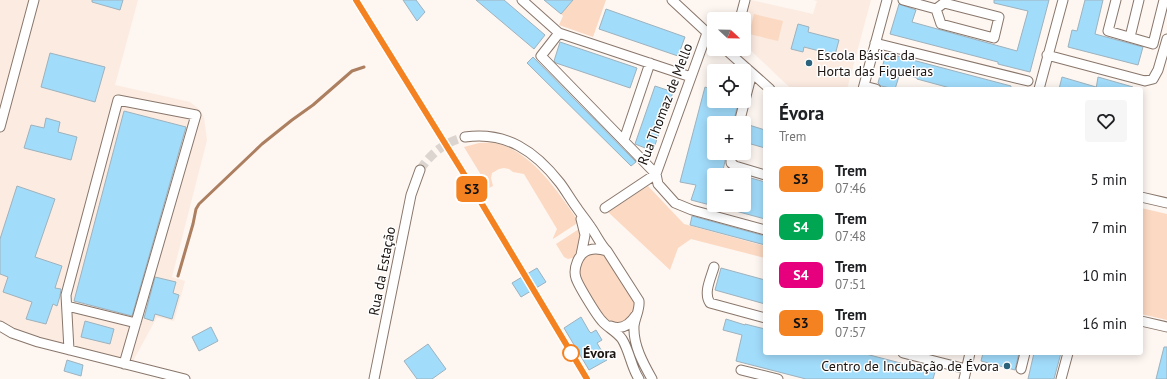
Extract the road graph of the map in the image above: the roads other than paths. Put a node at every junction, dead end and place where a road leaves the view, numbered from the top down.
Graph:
1 (34, 0) edge
2 (522, 0) edge
3 (672, 0) edge
4 (745, 0) edge
5 (887, 0) edge
6 (903, 0) edge
7 (1063, 0) edge
8 (1116, 0) edge
9 (1139, 0) edge
10 (1164, 0) edge
11 (936, 9) junction
12 (742, 12) edge
13 (559, 32) junction
14 (707, 32) edge
15 (1130, 37) junction
16 (1167, 39) edge
17 (875, 43) junction
18 (707, 44) edge
19 (1047, 55) junction
20 (735, 56) edge
21 (650, 63) junction
22 (752, 73) junction
23 (691, 77) junction
24 (1028, 81) dead end
25 (768, 87) edge
26 (863, 87) edge
27 (1039, 87) edge
28 (741, 116) edge
29 (0, 127) edge
30 (465, 137) tunnel mouth
31 (624, 140) junction
32 (731, 160) edge
33 (420, 170) tunnel mouth
34 (656, 174) junction
35 (763, 174) edge
36 (1143, 197) edge
37 (1167, 203) edge
38 (577, 208) junction
39 (605, 208) dead end
40 (763, 229) edge
41 (607, 251) junction
42 (581, 255) junction
43 (714, 267) dead end
44 (67, 306) junction
45 (638, 313) junction
46 (763, 317) edge
47 (1143, 321) edge
48 (136, 323) junction
49 (604, 323) junction
50 (0, 326) edge
51 (1167, 327) edge
52 (69, 350) junction
53 (912, 355) edge
54 (970, 355) edge
55 (1024, 355) edge
56 (1067, 355) edge
57 (124, 364) junction
58 (966, 369) junction
59 (1021, 369) dead end
60 (741, 370) dead end
61 (185, 379) edge
62 (374, 379) edge
63 (639, 379) edge
64 (652, 379) edge
65 (778, 379) edge
66 (964, 379) edge
67 (1061, 379) edge

1 - 29 street
2 - 13 street
3 - 14 street
4 - 12 street
5 - 17 street
6 - 11 street
7 - 19 street
8 - 15 street
9 - 15 street
10 - 15 street
11 - 11 street
13 - 21 street
13 - 31 street
16 - 19 street
17 - 24 street
17 - 26 street
18 - 23 street, Rua Thomaz de Mello
19 - 27 street
20 - 22 street
21 - 23 street
21 - 31 street
22 - 25 street
22 - 28 street
23 - 34 street, Rua Thomaz de Mello
30 - 38 street
31 - 34 street
32 - 35 street
33 - 62 street, Rua da Estação
34 - 39 street, Rua Thomaz de Mello
34 - 40 street
36 - 37 street
38 - 41 street
38 - 42 street
41 - 42 street
41 - 45 street
42 - 49 street
43 - 46 street
44 - 48 street
44 - 48 street
44 - 52 street
45 - 49 street
45 - 64 street
47 - 51 street
48 - 57 street
49 - 63 street
50 - 52 street
52 - 57 street
53 - 58 street
54 - 58 street
55 - 59 street
56 - 67 street
57 - 61 street
58 - 66 street
60 - 65 street

